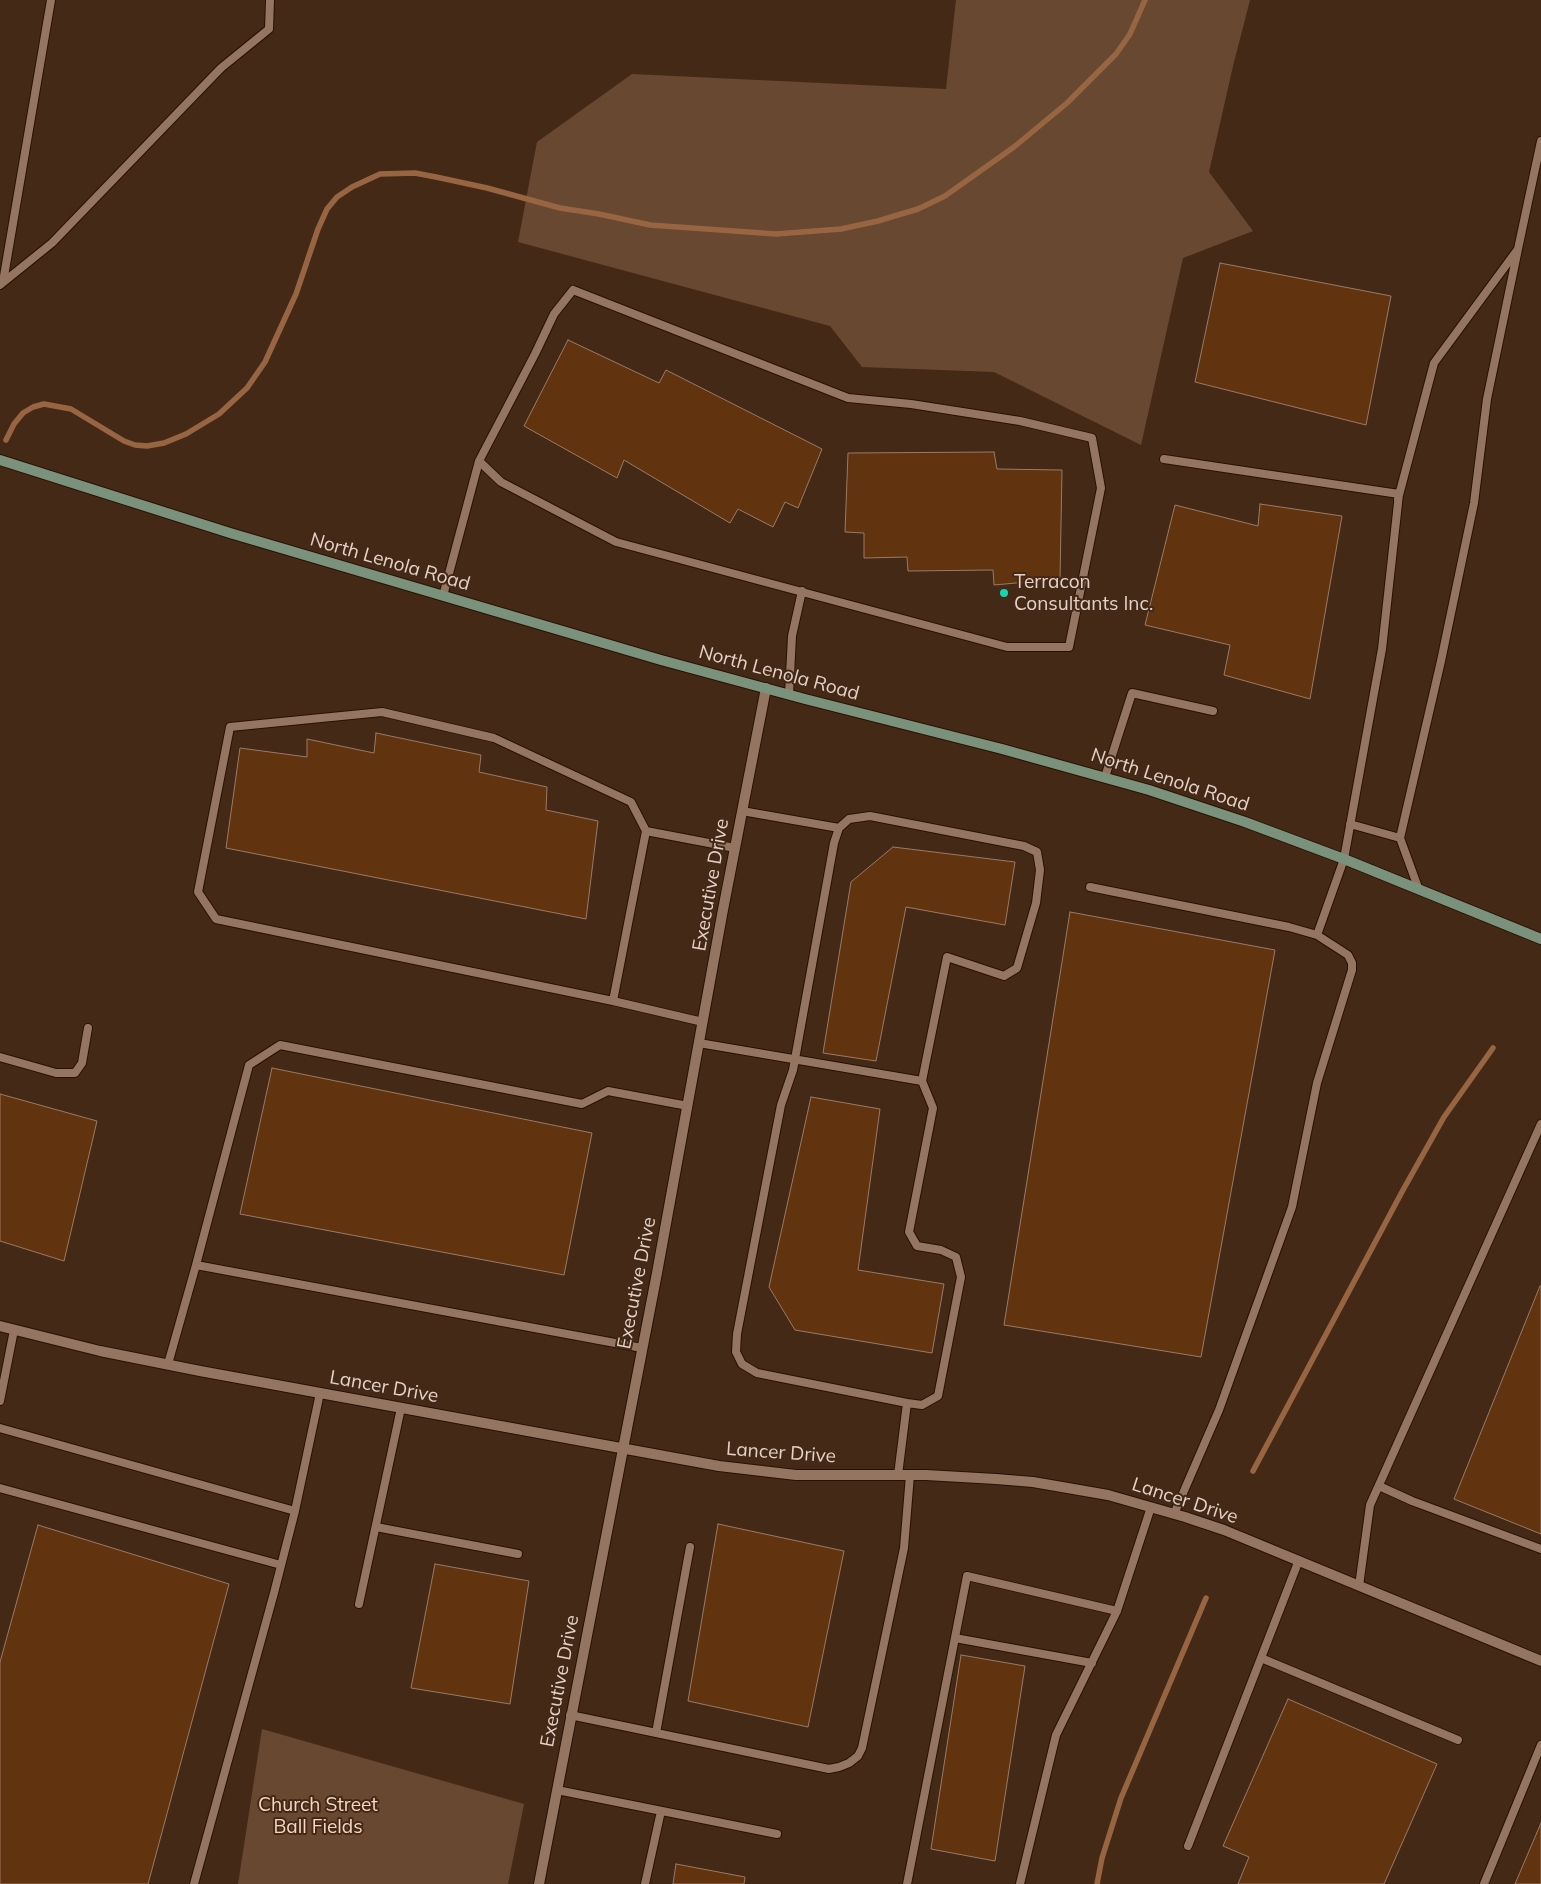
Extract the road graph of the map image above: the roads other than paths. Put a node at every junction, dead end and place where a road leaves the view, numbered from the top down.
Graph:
1 (51, 0) edge
2 (270, 0) edge
3 (1541, 141) edge
4 (1518, 249) junction
5 (1, 282) edge
6 (1164, 459) dead end
7 (0, 460) edge
8 (479, 462) junction
9 (1398, 498) junction
10 (802, 591) junction
11 (443, 596) junction
12 (766, 688) junction
13 (789, 695) junction
14 (1213, 711) dead end
15 (1105, 777) junction
16 (742, 811) junction
17 (1350, 824) junction
18 (839, 828) junction
19 (646, 831) junction
20 (1400, 838) junction
21 (734, 848) junction
22 (1344, 859) junction
23 (1090, 887) dead end
24 (1419, 890) junction
25 (1317, 935) junction
26 (1541, 939) edge
27 (613, 1001) junction
28 (703, 1022) junction
29 (88, 1028) dead end
30 (699, 1044) junction
31 (0, 1057) edge
32 (794, 1060) junction
33 (922, 1081) junction
34 (688, 1106) junction
35 (1541, 1124) edge
36 (196, 1265) junction
37 (0, 1326) edge
38 (14, 1330) junction
39 (642, 1348) junction
40 (168, 1364) junction
41 (320, 1393) junction
42 (0, 1401) edge
43 (907, 1403) junction
44 (401, 1408) junction
45 (0, 1428) edge
46 (623, 1448) junction
47 (898, 1475) junction
48 (910, 1476) junction
49 (1379, 1486) junction
50 (0, 1488) edge
51 (1151, 1507) junction
52 (294, 1511) junction
53 (1174, 1514) junction
54 (376, 1528) junction
55 (690, 1547) dead end
56 (1541, 1549) edge
57 (518, 1554) dead end
58 (1299, 1560) junction
59 (280, 1565) junction
60 (1359, 1586) junction
61 (359, 1604) dead end
62 (1117, 1612) junction
63 (955, 1638) junction
64 (1261, 1658) junction
65 (1541, 1661) edge
66 (1092, 1663) junction
67 (570, 1715) junction
68 (656, 1733) junction
69 (1458, 1740) dead end
70 (1541, 1745) edge
71 (556, 1790) junction
72 (661, 1811) junction
73 (777, 1834) dead end
74 (1188, 1846) dead end
75 (194, 1884) edge
76 (539, 1884) edge
77 (645, 1884) edge
78 (907, 1884) edge
79 (1020, 1884) edge
80 (1484, 1884) edge

1 - 5 lane
2 - 5 lane
3 - 4 lane
4 - 9 lane
4 - 20 lane
6 - 9 lane
7 - 11 main road, North Lenola Road
8 - 10 lane
8 - 10 lane
8 - 11 lane
9 - 17 lane
10 - 13 lane
11 - 12 main road, North Lenola Road
12 - 13 main road, North Lenola Road
12 - 16 street, Executive Drive
13 - 15 main road, North Lenola Road
14 - 15 lane
15 - 22 main road, North Lenola Road
16 - 18 lane
16 - 21 street, Executive Drive
17 - 20 lane
17 - 22 lane
18 - 32 lane
18 - 33 lane
19 - 21 lane
19 - 27 lane
19 - 27 lane
20 - 24 lane
21 - 28 street, Executive Drive
22 - 24 main road, North Lenola Road
22 - 25 lane
23 - 25 lane
24 - 26 main road, North Lenola Road
25 - 53 lane
27 - 28 lane
28 - 30 street, Executive Drive
29 - 31 lane
30 - 32 lane
30 - 34 street, Executive Drive
32 - 33 lane
32 - 43 lane
33 - 43 lane
34 - 36 lane
34 - 39 street, Executive Drive
35 - 49 lane
36 - 39 lane
36 - 40 lane
37 - 38 street, Lancer Drive
38 - 40 street, Lancer Drive
38 - 42 lane
39 - 46 street, Executive Drive
40 - 41 street, Lancer Drive
41 - 44 street, Lancer Drive
41 - 52 lane
43 - 47 lane
44 - 46 street, Lancer Drive
44 - 54 lane
45 - 52 lane
46 - 47 street, Lancer Drive
46 - 67 street, Executive Drive
47 - 48 street, Lancer Drive
48 - 51 street, Lancer Drive
48 - 68 lane
49 - 56 lane
49 - 60 lane
50 - 59 lane
51 - 53 street, Lancer Drive
51 - 62 lane
52 - 59 lane
53 - 58 street, Lancer Drive
54 - 57 lane
54 - 61 lane
55 - 68 lane
58 - 60 street, Lancer Drive
58 - 64 lane
59 - 75 lane
60 - 65 street, Lancer Drive
62 - 63 lane
62 - 66 lane
63 - 66 lane
63 - 78 lane
64 - 69 lane
64 - 74 lane
66 - 79 lane
67 - 68 lane
67 - 71 street, Executive Drive
70 - 80 lane
71 - 72 lane
71 - 76 street, Executive Drive
72 - 73 lane
72 - 77 lane

